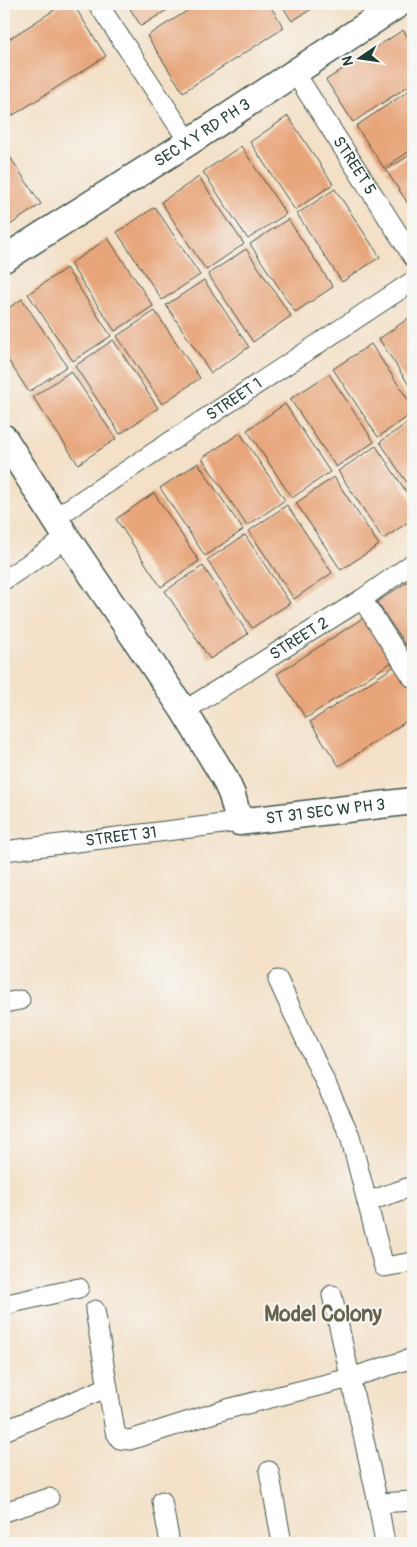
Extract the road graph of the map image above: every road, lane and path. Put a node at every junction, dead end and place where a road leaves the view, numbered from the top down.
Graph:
1 (98, 4) edge
2 (399, 4) edge
3 (295, 73) junction
4 (189, 142) junction
5 (413, 257) edge
6 (4, 259) edge
7 (413, 280) edge
8 (4, 438) edge
9 (61, 528) junction
10 (413, 563) edge
11 (4, 580) edge
12 (362, 599) junction
13 (413, 678) edge
14 (184, 712) junction
15 (413, 801) edge
16 (238, 822) junction
17 (4, 851) edge
18 (278, 980) dead end
19 (413, 1186) edge
20 (367, 1202) junction
21 (413, 1262) edge
22 (79, 1288) dead end
23 (332, 1295) dead end
24 (4, 1307) edge
25 (95, 1310) dead end
26 (413, 1358) edge
27 (350, 1378) junction
28 (108, 1387) junction
29 (4, 1431) edge
30 (269, 1471) dead end
31 (49, 1498) dead end
32 (162, 1501) dead end
33 (413, 1501) edge
34 (378, 1503) junction
35 (4, 1512) edge
36 (170, 1543) edge
37 (282, 1543) edge
38 (386, 1543) edge

1 - 4 street
2 - 3 main road, SEC X Y RD PH 3
3 - 4 main road, SEC X Y RD PH 3
3 - 5 street, STREET 5
4 - 6 main road, SEC X Y RD PH 3
7 - 9 street, STREET 1
8 - 9 main road
9 - 11 street, STREET 1
9 - 14 main road
10 - 12 street, STREET 2
12 - 13 street
12 - 14 street, STREET 2
14 - 16 main road
15 - 16 main road, ST 31 SEC W PH 3
16 - 17 street, STREET 31
18 - 20 street
19 - 20 street
20 - 21 street
22 - 24 street
23 - 27 street
25 - 28 street
26 - 27 street
27 - 28 street
27 - 34 street
28 - 29 street
30 - 37 street
31 - 35 street
32 - 36 street
33 - 34 street
34 - 38 street

